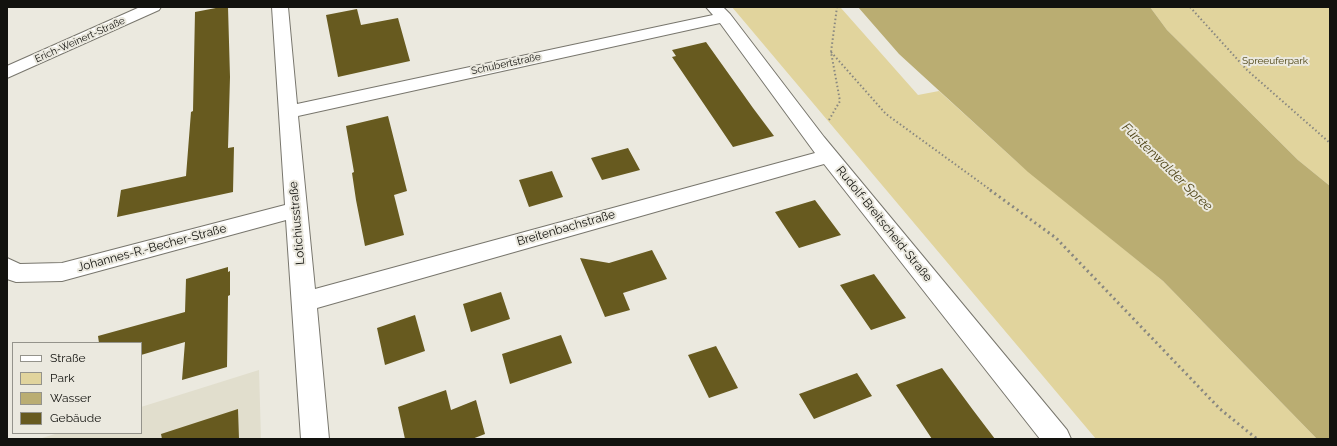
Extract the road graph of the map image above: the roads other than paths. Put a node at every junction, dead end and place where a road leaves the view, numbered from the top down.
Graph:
1 (153, 7) edge
2 (280, 7) edge
3 (719, 12) edge
4 (7, 73) edge
5 (288, 112) junction
6 (823, 149) junction
7 (296, 210) junction
8 (10, 273) edge
9 (304, 302) junction
10 (315, 439) edge
11 (1058, 439) edge

1 - 4 street, Erich-Weinert-Straße
2 - 5 street, Lotichiusstraße
3 - 5 street, Schubertstraße
3 - 6 street, Rudolf-Breitscheid-Straße
5 - 7 street, Lotichiusstraße
6 - 9 street, Breitenbachstraße
6 - 11 street, Rudolf-Breitscheid-Straße
7 - 8 street, Johannes-R.-Becher-Straße
7 - 9 street, Lotichiusstraße
9 - 10 street, Lotichiusstraße

